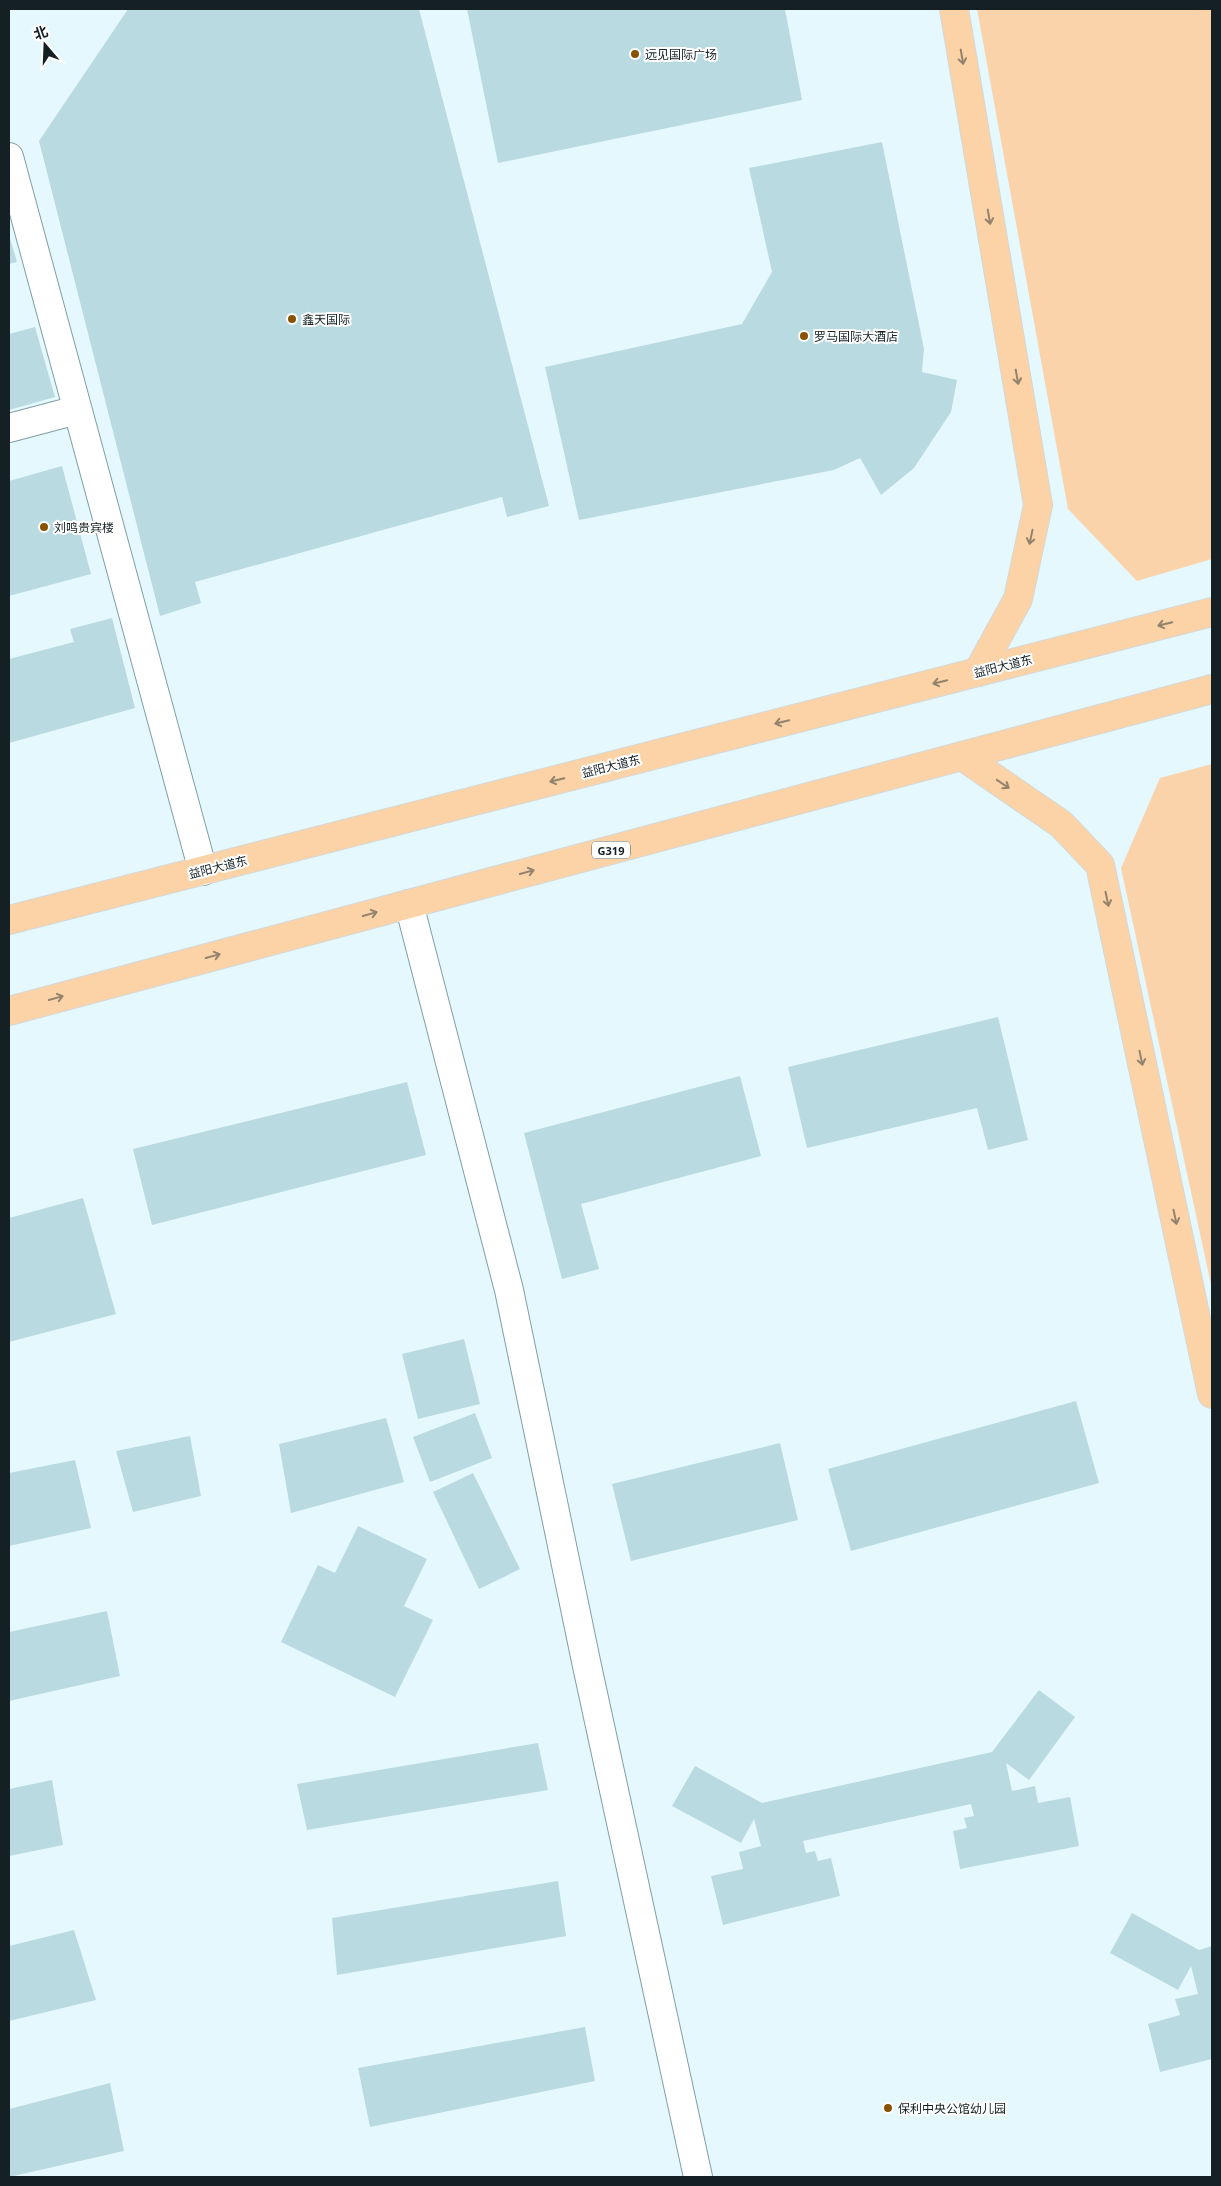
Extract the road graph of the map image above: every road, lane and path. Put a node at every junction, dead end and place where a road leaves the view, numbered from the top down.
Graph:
1 (954, 9) edge
2 (9, 157) edge
3 (77, 410) junction
4 (9, 428) edge
5 (1212, 612) edge
6 (978, 672) junction
7 (1212, 689) edge
8 (962, 756) junction
9 (203, 871) junction
10 (409, 904) junction
11 (9, 920) edge
12 (9, 1010) edge
13 (1212, 1394) edge
14 (698, 2177) edge

1 -> 6 main road
2 - 3 street
3 - 4 street
3 - 9 street
5 -> 6 main road, 益阳大道东
6 -> 9 main road, 益阳大道东
7 - 8 main road, G319
10 -> 8 main road, G319
8 -> 13 main road
9 - 11 main road, 益阳大道东
12 -> 10 main road, G319
10 - 14 street

